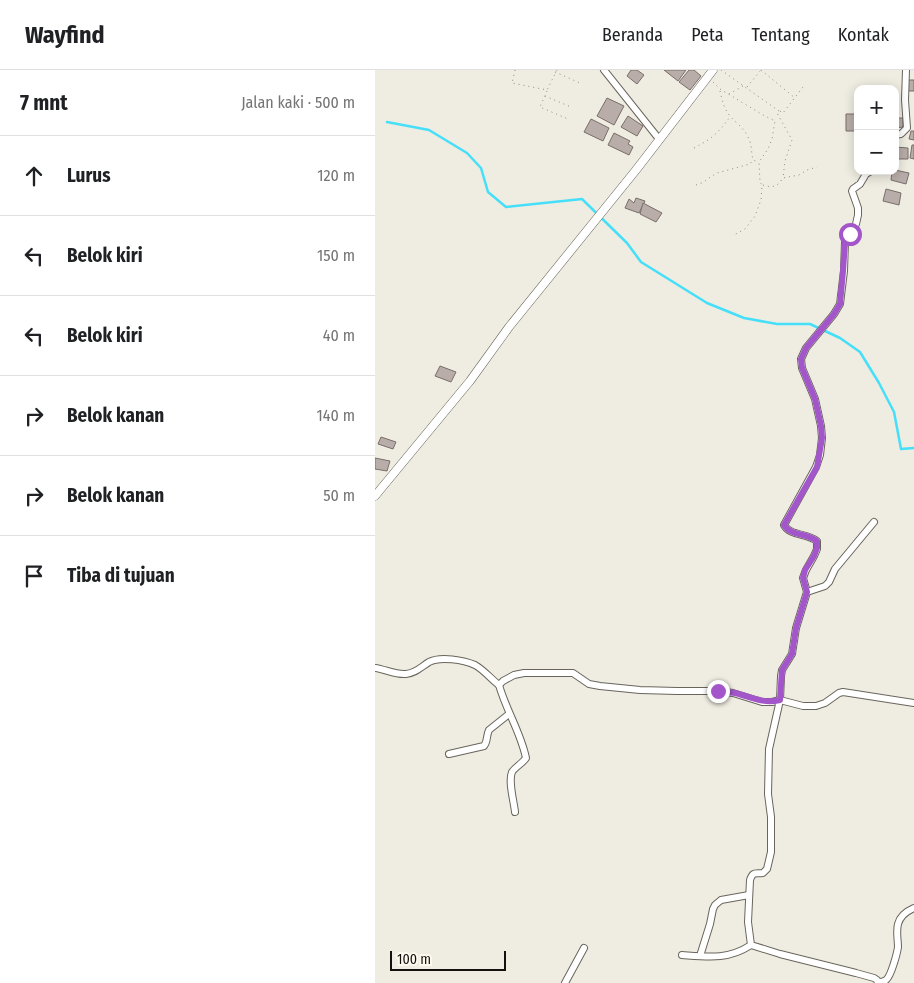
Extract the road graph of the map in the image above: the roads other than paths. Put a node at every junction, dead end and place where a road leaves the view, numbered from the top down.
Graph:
1 (604, 70) edge
2 (713, 70) edge
3 (906, 70) edge
4 (899, 135) edge
5 (659, 139) junction
6 (866, 175) edge
7 (375, 496) edge
8 (874, 522) dead end
9 (807, 592) junction
10 (375, 668) edge
11 (499, 685) junction
12 (780, 700) junction
13 (914, 703) edge
14 (509, 714) junction
15 (449, 754) dead end
16 (515, 812) dead end
17 (749, 895) junction
18 (914, 908) edge
19 (751, 945) junction
20 (584, 948) dead end
21 (682, 955) dead end
22 (700, 956) junction
23 (565, 983) edge
24 (878, 983) edge

1 - 5 street
2 - 5 street
3 - 4 street
5 - 7 street
6 - 9 street
8 - 9 street
9 - 12 street
10 - 11 street
11 - 12 street
11 - 14 street
12 - 13 street
12 - 17 street
14 - 15 street
14 - 16 street
17 - 19 street
17 - 22 street
18 - 24 street
19 - 22 street
19 - 24 street
20 - 23 street
21 - 22 street

